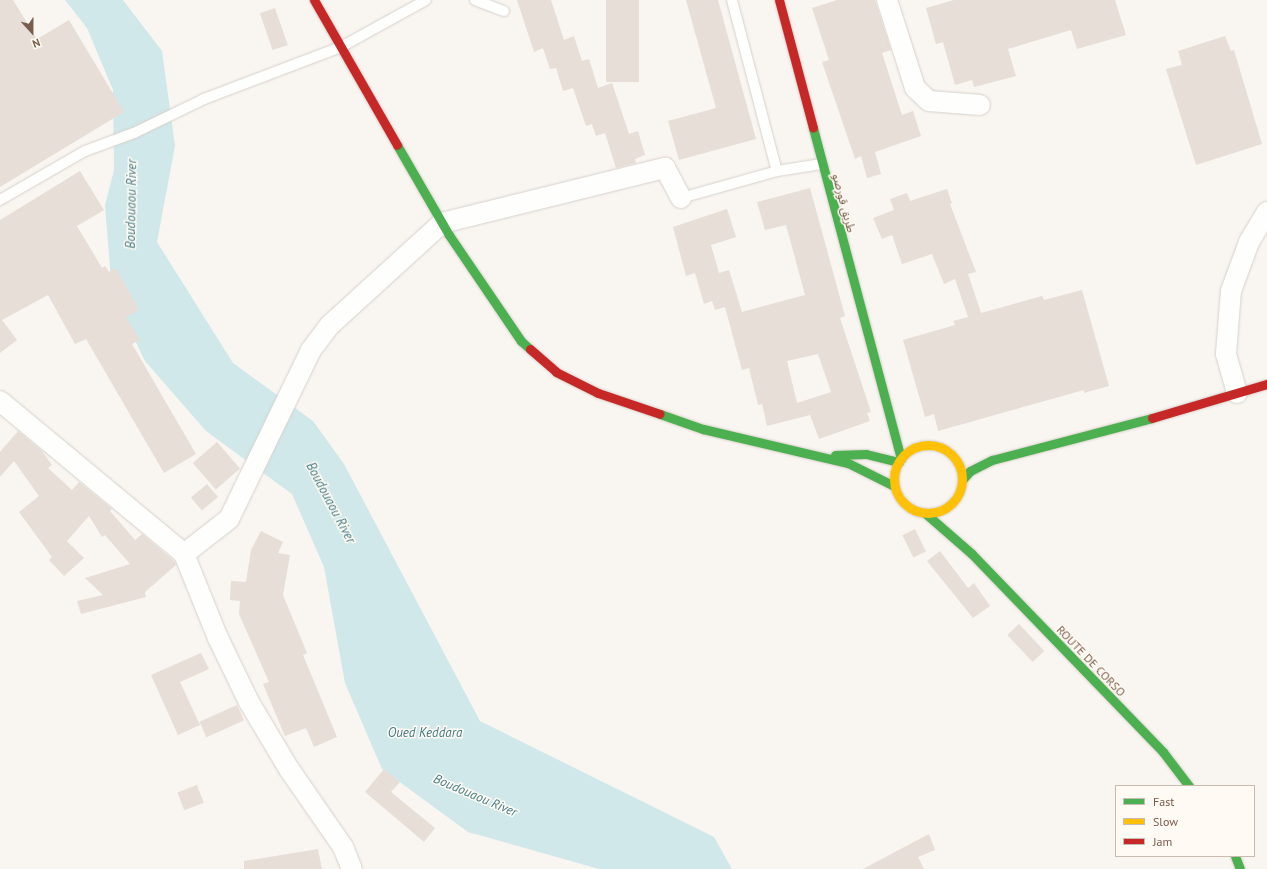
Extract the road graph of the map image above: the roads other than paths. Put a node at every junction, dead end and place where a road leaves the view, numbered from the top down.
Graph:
1 (314, 0) edge
2 (426, 0) edge
3 (475, 0) edge
4 (732, 0) edge
5 (779, 0) edge
6 (887, 0) edge
7 (504, 11) dead end
8 (341, 48) junction
9 (980, 104) dead end
10 (821, 164) junction
11 (777, 171) junction
12 (681, 198) joint
13 (0, 200) edge
14 (1267, 212) edge
15 (442, 223) junction
16 (1267, 384) edge
17 (1237, 393) junction
18 (0, 401) edge
19 (890, 412) junction
20 (922, 447) junction
21 (814, 456) junction
22 (952, 456) junction
23 (900, 460) junction
24 (992, 460) junction
25 (962, 480) junction
26 (894, 486) junction
27 (954, 500) junction
28 (925, 513) junction
29 (956, 513) dead end
30 (961, 532) dead end
31 (184, 554) junction
32 (972, 554) junction
33 (1188, 785) edge
34 (1234, 857) edge
35 (352, 869) edge
36 (1240, 869) edge

1 - 8 main road
2 - 8 lane
3 - 7 lane
4 - 11 lane
5 - 10 main road, طريق قورصو
6 - 9 street
8 - 13 lane
8 - 15 main road
10 - 11 lane
10 - 19 main road, طريق قورصو
11 - 12 lane
12 - 15 street
14 - 17 street
15 - 21 main road
15 - 31 street
16 - 17 main road
17 - 24 main road
18 - 31 street
19 - 20 main road
19 - 23 main road
20 - 22 main road
20 - 23 main road
21 - 23 main road
21 - 26 main road
22 - 24 main road
22 - 25 main road
23 - 26 main road
24 - 25 main road
25 - 27 main road
26 - 28 main road
27 - 28 main road
27 - 29 main road
28 - 32 main road, ROUTE DE CORSO
30 - 32 main road, ROUTE DE CORSO
31 - 35 street
32 - 33 main road, ROUTE DE CORSO
34 - 36 main road

